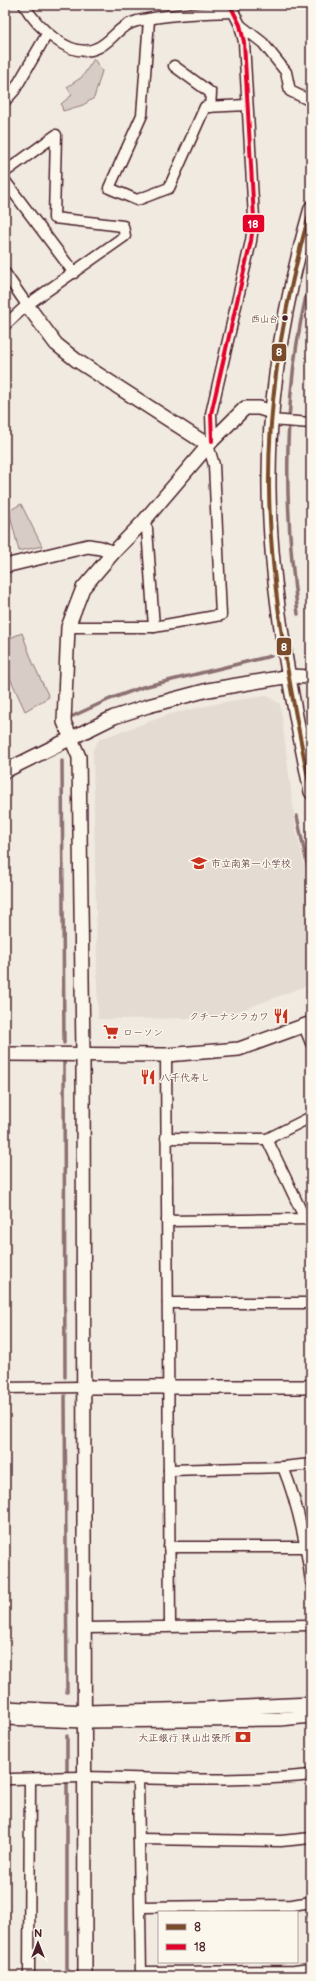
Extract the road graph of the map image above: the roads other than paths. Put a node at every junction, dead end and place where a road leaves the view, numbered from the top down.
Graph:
1 (24, 5) edge
2 (232, 9) edge
3 (149, 20) junction
4 (240, 25) junction
5 (47, 34) junction
6 (174, 66) dead end
7 (10, 89) edge
8 (5, 101) edge
9 (311, 101) edge
10 (247, 105) junction
11 (210, 107) junction
12 (5, 172) edge
13 (5, 181) edge
14 (311, 208) edge
15 (54, 218) junction
16 (41, 228) junction
17 (5, 273) edge
18 (74, 273) junction
19 (27, 305) junction
20 (5, 325) edge
21 (276, 417) junction
22 (311, 423) edge
23 (210, 443) junction
24 (143, 522) junction
25 (113, 553) junction
26 (5, 566) edge
27 (68, 627) junction
28 (154, 627) junction
29 (290, 676) junction
30 (311, 677) edge
31 (70, 738) junction
32 (307, 752) edge
33 (5, 771) edge
34 (311, 792) edge
35 (307, 1024) edge
36 (311, 1043) edge
37 (5, 1054) edge
38 (83, 1054) junction
39 (166, 1055) junction
40 (311, 1117) edge
41 (166, 1138) junction
42 (267, 1139) junction
43 (308, 1219) edge
44 (168, 1221) junction
45 (168, 1303) junction
46 (311, 1303) edge
47 (83, 1387) junction
48 (168, 1387) junction
49 (311, 1387) edge
50 (5, 1388) edge
51 (311, 1464) edge
52 (283, 1467) junction
53 (169, 1470) junction
54 (169, 1547) junction
55 (307, 1547) junction
56 (311, 1582) edge
57 (311, 1625) edge
58 (170, 1626) junction
59 (85, 1628) junction
60 (311, 1704) edge
61 (5, 1708) edge
62 (85, 1716) junction
63 (311, 1716) edge
64 (5, 1718) edge
65 (311, 1775) edge
66 (78, 1777) junction
67 (30, 1778) junction
68 (5, 1779) edge
69 (138, 1779) junction
70 (311, 1838) edge
71 (139, 1839) junction
72 (311, 1902) edge
73 (141, 1907) junction
74 (311, 1969) edge
75 (142, 1974) edge
76 (29, 1976) edge
77 (85, 1976) edge

1 - 5 street
2 - 3 street
2 - 4 street
3 - 5 street
3 - 11 street
4 - 9 street
4 - 10 street
5 - 7 street
6 - 11 street
7 - 8 street
10 - 11 street
10 - 23 street
12 - 15 street
13 - 16 street
14 - 21 street
15 - 16 street
15 - 18 street
16 - 18 street
17 - 19 street
18 - 19 street
19 - 20 street
19 - 23 street
21 - 22 street
21 - 23 street
21 - 29 street
23 - 24 street
23 - 28 street
24 - 25 street
24 - 28 street
25 - 26 street
25 - 27 street
27 - 28 street
27 - 31 street
29 - 30 street
29 - 31 street
29 - 32 street
31 - 33 street
31 - 38 street
32 - 34 street
35 - 36 street
35 - 39 street
37 - 38 street
38 - 39 street
38 - 47 street
39 - 41 street
40 - 42 street
41 - 42 street
41 - 44 street
42 - 43 street
43 - 44 street
44 - 45 street
45 - 46 street
45 - 48 street
47 - 48 street
47 - 50 street
47 - 59 street
48 - 49 street
48 - 53 street
51 - 52 street
52 - 53 street
52 - 55 street
53 - 54 street
54 - 55 street
54 - 58 street
55 - 56 street
57 - 58 street
58 - 59 street
59 - 62 street
60 - 62 street
61 - 62 street
62 - 63 street
62 - 64 street
62 - 66 street
65 - 69 street
66 - 67 street
66 - 69 street
66 - 77 street
67 - 68 street
67 - 76 street
69 - 71 street
70 - 71 street
71 - 73 street
72 - 73 street
73 - 75 street
74 - 75 street

